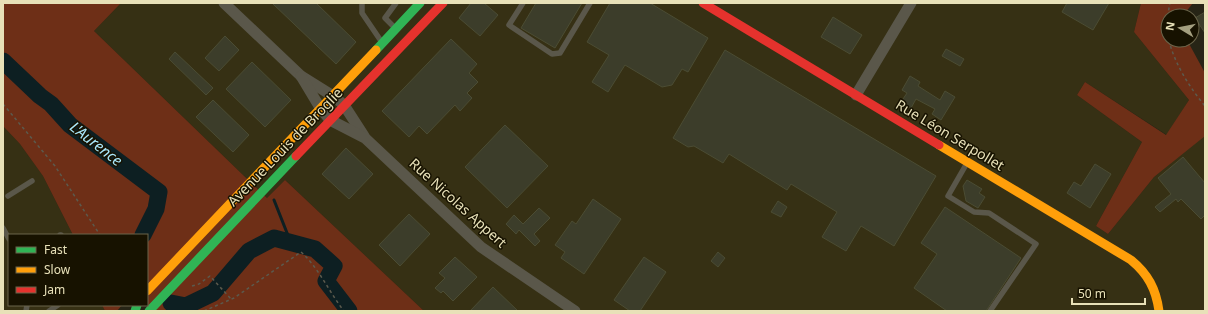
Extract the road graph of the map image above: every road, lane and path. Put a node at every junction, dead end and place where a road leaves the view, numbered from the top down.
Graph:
1 (224, 3) edge
2 (362, 3) edge
3 (396, 3) edge
4 (420, 3) edge
5 (443, 3) edge
6 (523, 3) edge
7 (590, 3) edge
8 (703, 3) edge
9 (911, 3) edge
10 (396, 29) junction
11 (382, 44) junction
12 (1171, 48) edge
13 (301, 76) junction
14 (856, 95) junction
15 (333, 96) junction
16 (3, 104) edge
17 (344, 105) junction
18 (1205, 106) edge
19 (321, 109) junction
20 (330, 120) junction
21 (365, 138) junction
22 (968, 161) junction
23 (32, 181) dead end
24 (8, 196) dead end
25 (3, 228) edge
26 (99, 234) edge
27 (8, 237) edge
28 (186, 287) dead end
29 (148, 290) edge
30 (232, 299) junction
31 (134, 311) edge
32 (138, 311) edge
33 (149, 311) edge
34 (204, 311) edge
35 (344, 311) edge
36 (575, 311) edge
37 (990, 311) edge
38 (1159, 311) edge

1 - 13 street
2 - 11 lane
3 - 10 lane
4 - 10 main road, Avenue Louis de Broglie
5 - 17 main road, Avenue Louis de Broglie
6 - 7 lane
8 - 14 main road, Rue Léon Serpollet
9 - 14 street
10 - 11 main road, Avenue Louis de Broglie
11 - 15 main road, Avenue Louis de Broglie
12 - 18 path
13 - 15 street, Rue Nicolas Appert
13 - 19 street
14 - 22 main road, Rue Léon Serpollet
15 - 17 street, Rue Nicolas Appert
15 - 19 main road, Avenue Louis de Broglie
16 - 26 path
17 - 20 main road, Avenue Louis de Broglie
17 - 21 street, Rue Nicolas Appert
19 - 20 street
19 - 29 main road, Avenue Louis de Broglie
20 - 21 street, Rue Nicolas Appert
20 - 33 main road, Avenue Louis de Broglie
21 - 36 street, Rue Nicolas Appert
22 - 37 lane
22 - 38 main road, Rue Léon Serpollet
23 - 24 lane
25 - 27 lane
28 - 30 path
30 - 34 path
30 - 35 path
31 - 32 main road

